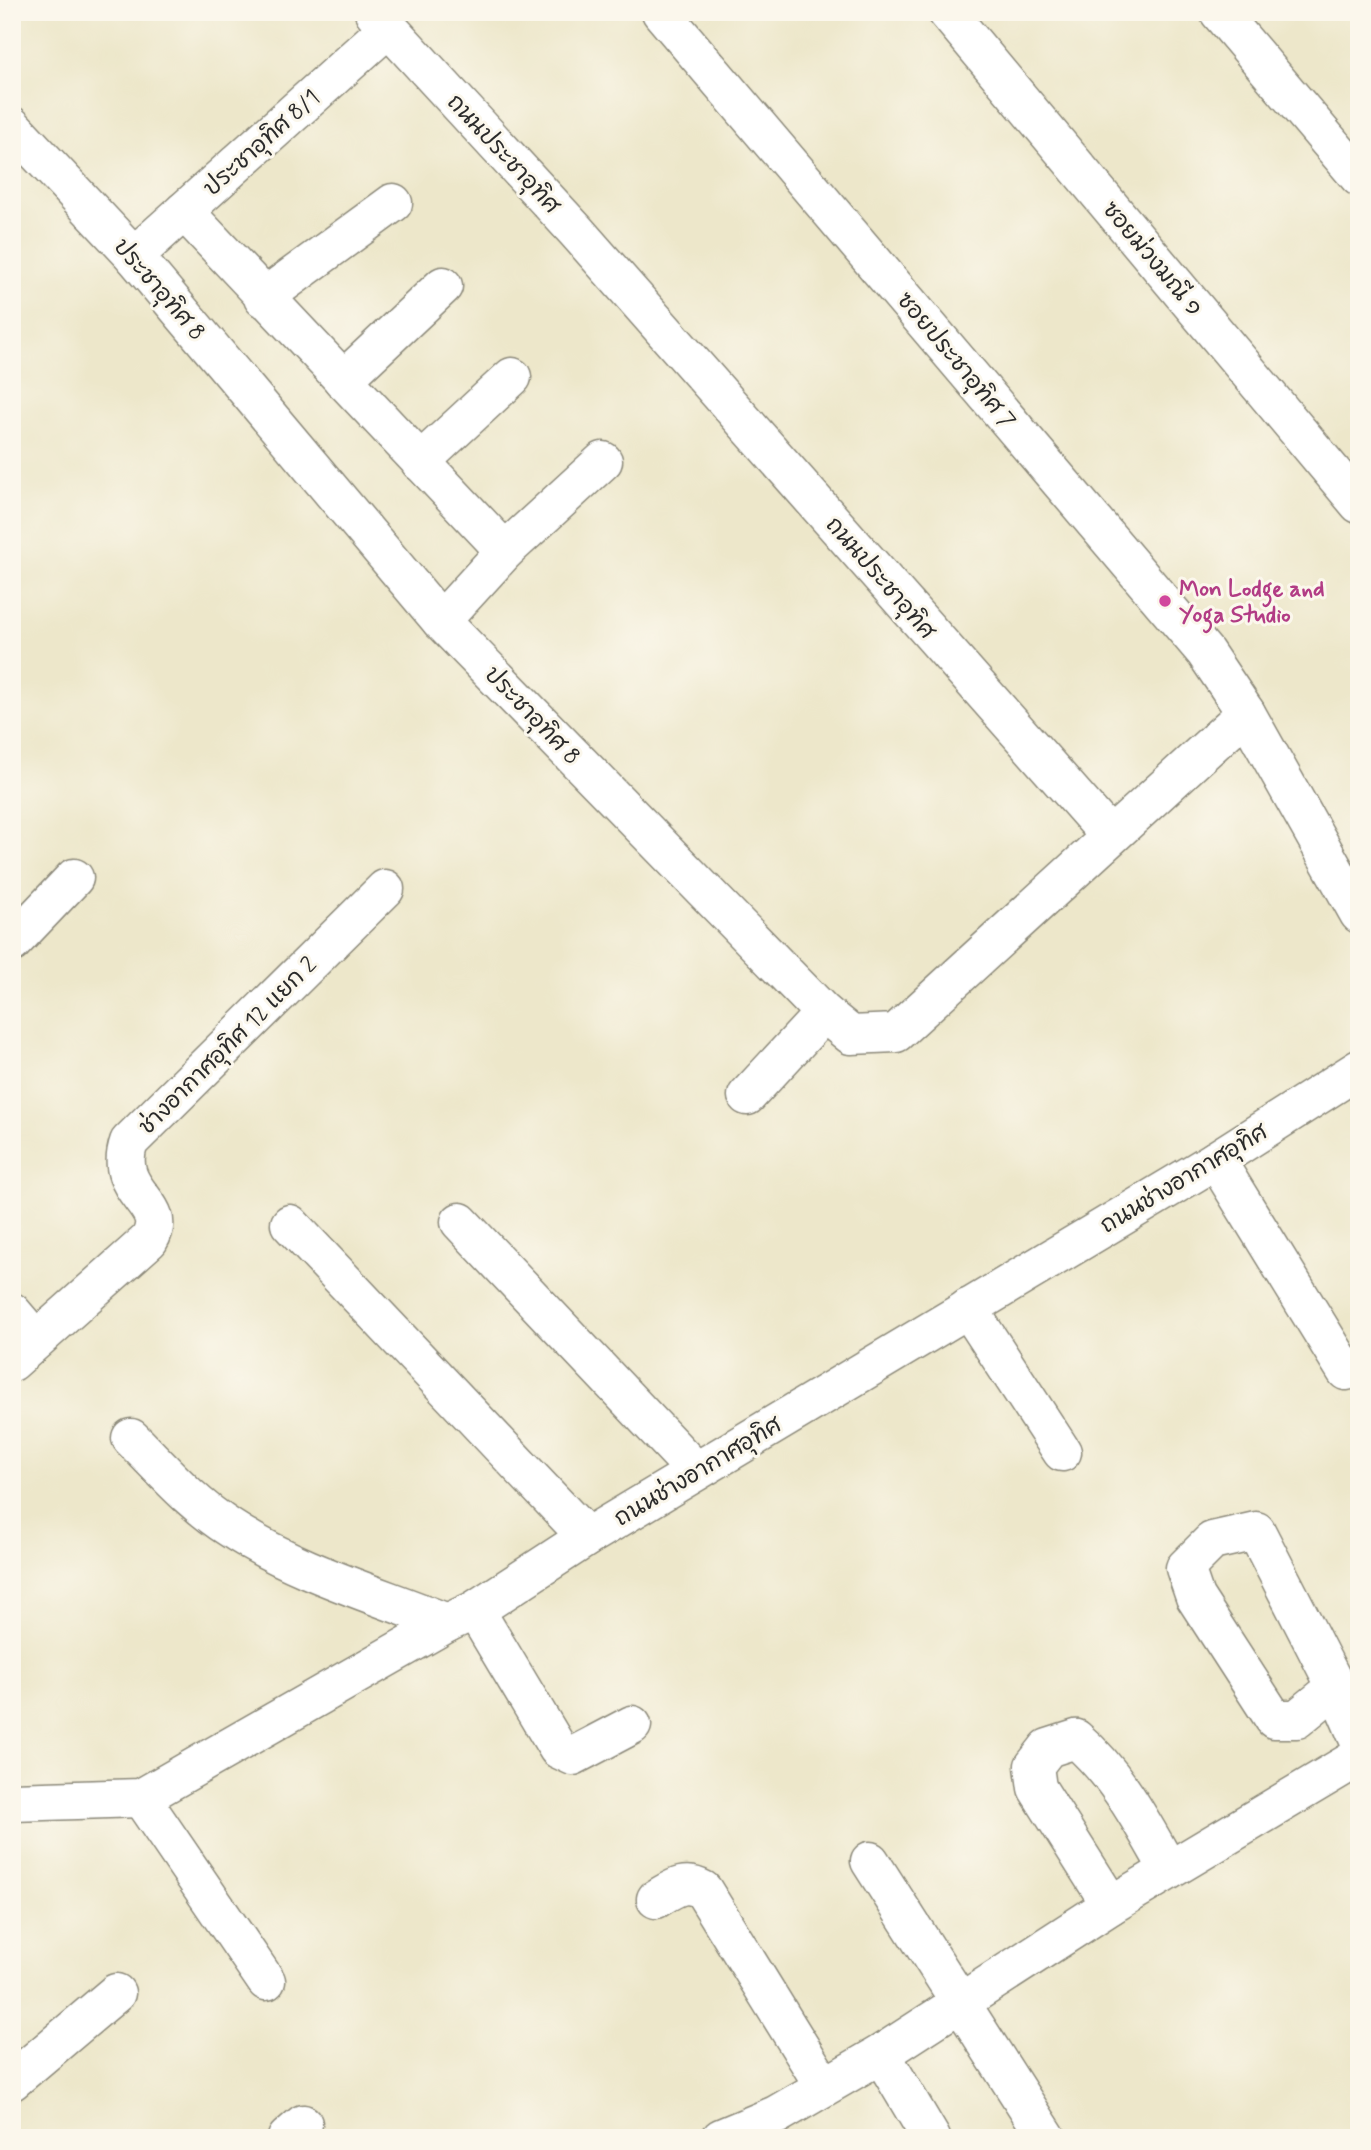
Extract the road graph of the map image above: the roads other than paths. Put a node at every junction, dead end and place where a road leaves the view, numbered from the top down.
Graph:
1 (661, 12) edge
2 (947, 12) edge
3 (1219, 12) edge
4 (381, 20) edge
5 (12, 126) edge
6 (1359, 177) edge
7 (393, 203) dead end
8 (184, 211) junction
9 (134, 256) junction
10 (443, 286) dead end
11 (263, 298) junction
12 (512, 377) dead end
13 (342, 380) junction
14 (604, 461) dead end
15 (420, 462) junction
16 (1354, 489) edge
17 (505, 551) junction
18 (441, 621) junction
19 (1246, 713) junction
20 (1110, 836) junction
21 (74, 878) dead end
22 (385, 889) dead end
23 (1359, 914) edge
24 (12, 943) edge
25 (824, 1013) junction
26 (1359, 1069) edge
27 (747, 1096) dead end
28 (1216, 1160) junction
29 (460, 1222) dead end
30 (290, 1224) dead end
31 (968, 1308) junction
32 (20, 1338) edge
33 (1346, 1371) dead end
34 (131, 1438) dead end
35 (1062, 1452) dead end
36 (696, 1471) junction
37 (587, 1537) junction
38 (461, 1617) junction
39 (1336, 1687) junction
40 (632, 1725) dead end
41 (1359, 1740) edge
42 (1359, 1757) edge
43 (141, 1798) junction
44 (12, 1802) edge
45 (870, 1861) dead end
46 (1170, 1870) junction
47 (656, 1899) dead end
48 (1111, 1905) junction
49 (266, 1981) dead end
50 (116, 1993) dead end
51 (960, 2006) junction
52 (881, 2054) junction
53 (12, 2081) edge
54 (824, 2086) junction
55 (783, 2126) edge
56 (721, 2138) edge
57 (931, 2138) edge
58 (1047, 2138) edge

1 - 19 street, ซอยประชาอุทิศ 7
2 - 16 street, ซอยม่วงมณี ๑
3 - 6 street
4 - 8 street, ประชาอุทิศ 8/1
4 - 20 street, ถนนประชาอุทิศ
5 - 9 street, ประชาอุทิศ 8
7 - 11 street
8 - 9 street, ประชาอุทิศ 8/1
8 - 11 street
9 - 18 street, ประชาอุทิศ 8
10 - 13 street
11 - 13 street
12 - 15 street
13 - 15 street
14 - 17 street
15 - 17 street
17 - 18 street
18 - 25 street, ประชาอุทิศ 8
19 - 20 street
19 - 23 street
20 - 25 street, ประชาอุทิศ 8
21 - 24 street
22 - 32 street, ช่างอากาศอุทิศ 12 แยก 2
25 - 27 street
26 - 28 street, ถนนช่างอากาศอุทิศ
28 - 31 street, ถนนช่างอากาศอุทิศ
28 - 33 street
29 - 36 street
30 - 37 street
31 - 35 street
31 - 36 street, ถนนช่างอากาศอุทิศ
34 - 38 street
36 - 37 street, ถนนช่างอากาศอุทิศ
37 - 38 street, ถนนช่างอากาศอุทิศ
38 - 40 street
38 - 43 street, ถนนช่างอากาศอุทิศ
39 - 39 street
39 - 41 street
42 - 46 street
43 - 44 street, ถนนช่างอากาศอุทิศ
43 - 49 street
45 - 51 street
46 - 48 street
46 - 48 street
47 - 54 street
48 - 51 street
50 - 53 street
51 - 52 street
51 - 58 street
52 - 54 street
52 - 57 street
54 - 55 street
55 - 56 street

